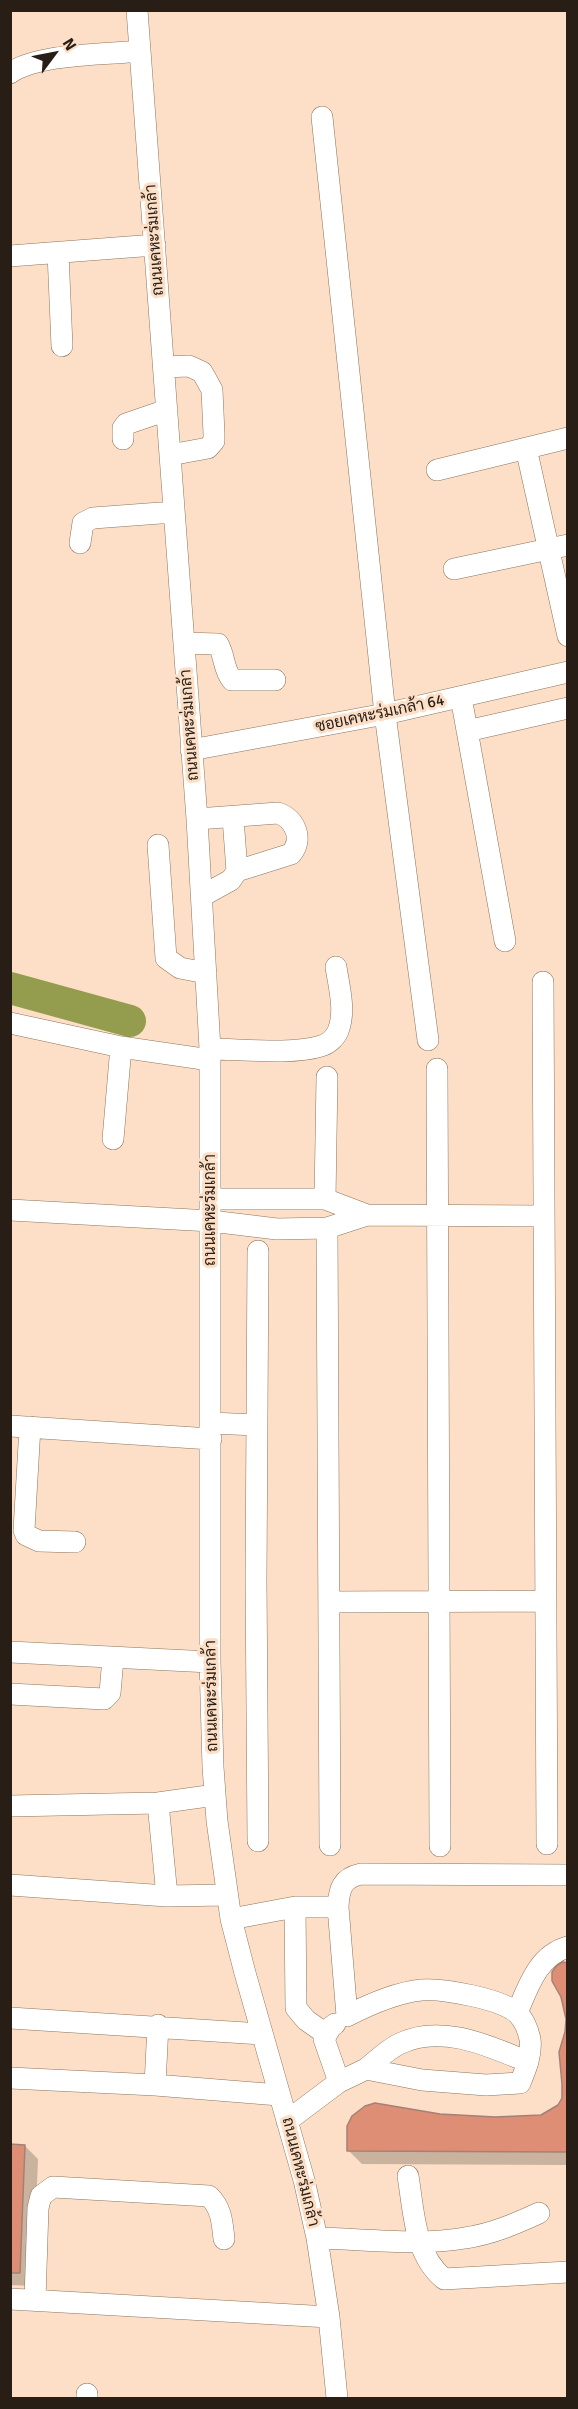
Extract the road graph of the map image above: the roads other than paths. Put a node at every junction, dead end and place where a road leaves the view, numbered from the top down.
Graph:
1 (137, 10) edge
2 (140, 51) junction
3 (10, 73) edge
4 (322, 117) dead end
5 (155, 245) junction
6 (58, 253) junction
7 (10, 256) edge
8 (62, 346) dead end
9 (164, 367) junction
10 (167, 410) junction
11 (567, 438) edge
12 (123, 439) dead end
13 (526, 448) junction
14 (170, 455) junction
15 (436, 470) dead end
16 (174, 512) junction
17 (80, 543) dead end
18 (558, 547) edge
19 (454, 569) dead end
20 (567, 636) edge
21 (184, 643) junction
22 (567, 672) edge
23 (275, 680) dead end
24 (461, 697) junction
25 (567, 708) edge
26 (385, 714) junction
27 (467, 731) junction
28 (191, 750) junction
29 (232, 818) junction
30 (197, 819) junction
31 (158, 845) dead end
32 (237, 871) junction
33 (202, 896) junction
34 (505, 941) dead end
35 (336, 967) dead end
36 (206, 973) junction
37 (543, 982) dead end
38 (10, 1023) edge
39 (428, 1040) dead end
40 (121, 1047) junction
41 (210, 1055) junction
42 (437, 1070) dead end
43 (327, 1077) dead end
44 (113, 1139) dead end
45 (211, 1199) junction
46 (315, 1199) junction
47 (10, 1210) edge
48 (367, 1215) junction
49 (438, 1216) junction
50 (543, 1216) junction
51 (211, 1221) junction
52 (305, 1228) junction
53 (327, 1228) junction
54 (258, 1251) dead end
55 (256, 1425) junction
56 (20, 1426) edge
57 (211, 1431) junction
58 (75, 1542) dead end
59 (440, 1601) junction
60 (545, 1601) junction
61 (330, 1602) junction
62 (10, 1652) edge
63 (113, 1658) junction
64 (210, 1662) junction
65 (10, 1695) edge
66 (215, 1795) junction
67 (158, 1803) junction
68 (10, 1806) edge
69 (258, 1841) dead end
70 (546, 1844) dead end
71 (330, 1845) dead end
72 (440, 1846) dead end
73 (567, 1875) edge
74 (10, 1885) edge
75 (227, 1895) junction
76 (167, 1896) junction
77 (295, 1907) junction
78 (338, 1907) junction
79 (231, 1918) junction
80 (567, 1947) edge
81 (517, 2013) junction
82 (347, 2016) junction
83 (10, 2018) edge
84 (158, 2025) junction
85 (262, 2034) junction
86 (326, 2034) junction
87 (528, 2062) junction
88 (366, 2070) junction
89 (10, 2078) edge
90 (339, 2082) junction
91 (155, 2085) junction
92 (279, 2095) junction
93 (287, 2121) junction
94 (408, 2176) dead end
95 (539, 2213) dead end
96 (317, 2238) junction
97 (224, 2239) dead end
98 (418, 2240) junction
99 (567, 2272) edge
100 (10, 2299) edge
101 (34, 2300) junction
102 (329, 2317) junction
103 (337, 2398) edge

1 - 2 street, ถนนเคหะร่มเกล้า
2 - 3 street
2 - 5 street, ถนนเคหะร่มเกล้า
4 - 26 street
5 - 6 street
5 - 9 street, ถนนเคหะร่มเกล้า
6 - 7 street
6 - 8 street
9 - 10 street, ถนนเคหะร่มเกล้า
9 - 14 street
10 - 12 street
10 - 14 street, ถนนเคหะร่มเกล้า
11 - 13 street
13 - 15 street
13 - 18 street
14 - 16 street, ถนนเคหะร่มเกล้า
16 - 17 street
16 - 21 street, ถนนเคหะร่มเกล้า
18 - 19 street
18 - 20 street
21 - 23 street
21 - 28 street, ถนนเคหะร่มเกล้า
22 - 24 street, ซอยเคหะร่มเกล้า 64
24 - 26 street, ซอยเคหะร่มเกล้า 64
24 - 27 street
25 - 27 street
26 - 28 street, ซอยเคหะร่มเกล้า 64
26 - 39 street
27 - 34 street
28 - 30 street, ถนนเคหะร่มเกล้า
29 - 30 street
29 - 32 street
29 - 32 street
30 - 33 street, ถนนเคหะร่มเกล้า
31 - 36 street
32 - 33 street
33 - 36 street, ถนนเคหะร่มเกล้า
35 - 41 street
36 - 41 street, ถนนเคหะร่มเกล้า
37 - 50 street
38 - 40 street
40 - 41 street
40 - 44 street
41 - 45 street, ถนนเคหะร่มเกล้า
42 - 49 street
43 - 46 street
45 - 46 street
45 - 51 street, ถนนเคหะร่มเกล้า
46 - 48 street
46 - 52 street
47 - 51 street
48 - 49 street
48 - 53 street
49 - 50 street
49 - 59 street
50 - 60 street
51 - 52 street
51 - 57 street, ถนนเคหะร่มเกล้า
52 - 53 street
53 - 61 street
54 - 55 street
55 - 57 street
55 - 69 street
56 - 57 street
56 - 58 street
57 - 64 street, ถนนเคหะร่มเกล้า
59 - 60 street
59 - 61 street
59 - 72 street
60 - 70 street
61 - 71 street
62 - 63 street
63 - 64 street
63 - 65 street
64 - 66 street, ถนนเคหะร่มเกล้า
66 - 67 street
66 - 75 street, ถนนเคหะร่มเกล้า
67 - 68 street
67 - 76 street
73 - 78 street
74 - 76 street
75 - 76 street
75 - 79 street, ถนนเคหะร่มเกล้า
77 - 78 street
77 - 79 street
77 - 86 street
78 - 82 street
79 - 85 street, ถนนเคหะร่มเกล้า
80 - 81 street
81 - 82 street
81 - 87 street
82 - 86 street
83 - 84 street
84 - 85 street
84 - 91 street
85 - 92 street, ถนนเคหะร่มเกล้า
86 - 90 street
87 - 88 street
87 - 88 street
88 - 90 street
89 - 91 street
90 - 93 street
91 - 92 street
92 - 93 street, ถนนเคหะร่มเกล้า
93 - 96 street, ถนนเคหะร่มเกล้า
94 - 98 street
95 - 98 street
96 - 98 street
96 - 102 street, ถนนเคหะร่มเกล้า
97 - 101 street
98 - 99 street
100 - 101 street
101 - 102 street
102 - 103 street, ถนนเคหะร่มเกล้า

